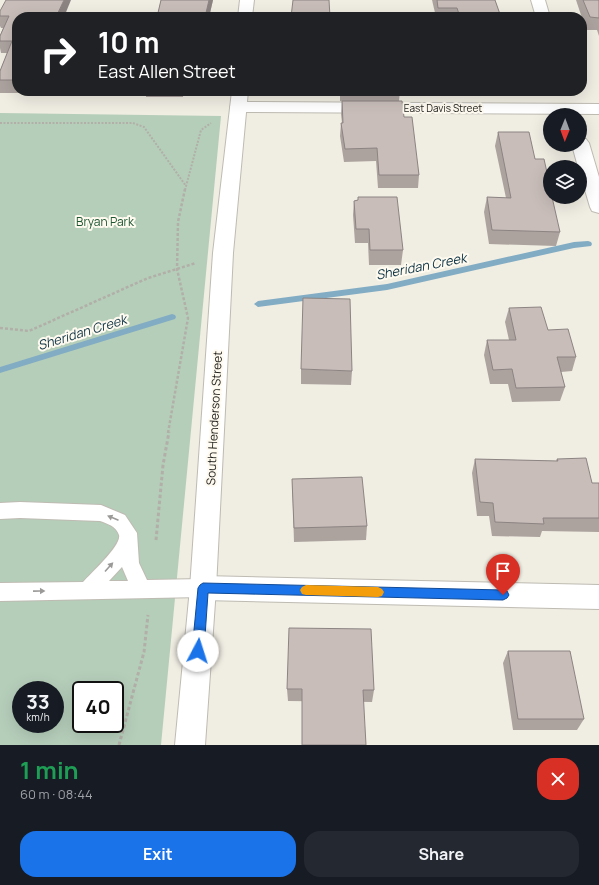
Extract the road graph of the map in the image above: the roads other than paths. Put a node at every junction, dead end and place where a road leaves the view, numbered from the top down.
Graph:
1 (247, 0) edge
2 (538, 0) edge
3 (246, 12) edge
4 (542, 12) edge
5 (566, 96) edge
6 (239, 99) edge
7 (570, 108) edge
8 (599, 109) edge
9 (587, 110) edge
10 (543, 111) edge
11 (583, 152) edge
12 (599, 206) edge
13 (0, 511) edge
14 (128, 542) junction
15 (203, 588) junction
16 (146, 589) junction
17 (88, 590) junction
18 (0, 592) edge
19 (599, 597) edge
20 (190, 745) edge

1 - 3 street
2 - 4 street
5 - 7 street
6 - 10 street, East Davis Street
6 - 15 street, South Henderson Street
8 - 9 street, East Davis Street
11 - 12 street
14 -> 13 lane
14 - 16 lane
17 -> 14 lane
15 - 16 lane
15 - 19 street
15 - 20 street, South Henderson Street
16 - 17 lane
18 -> 17 lane

